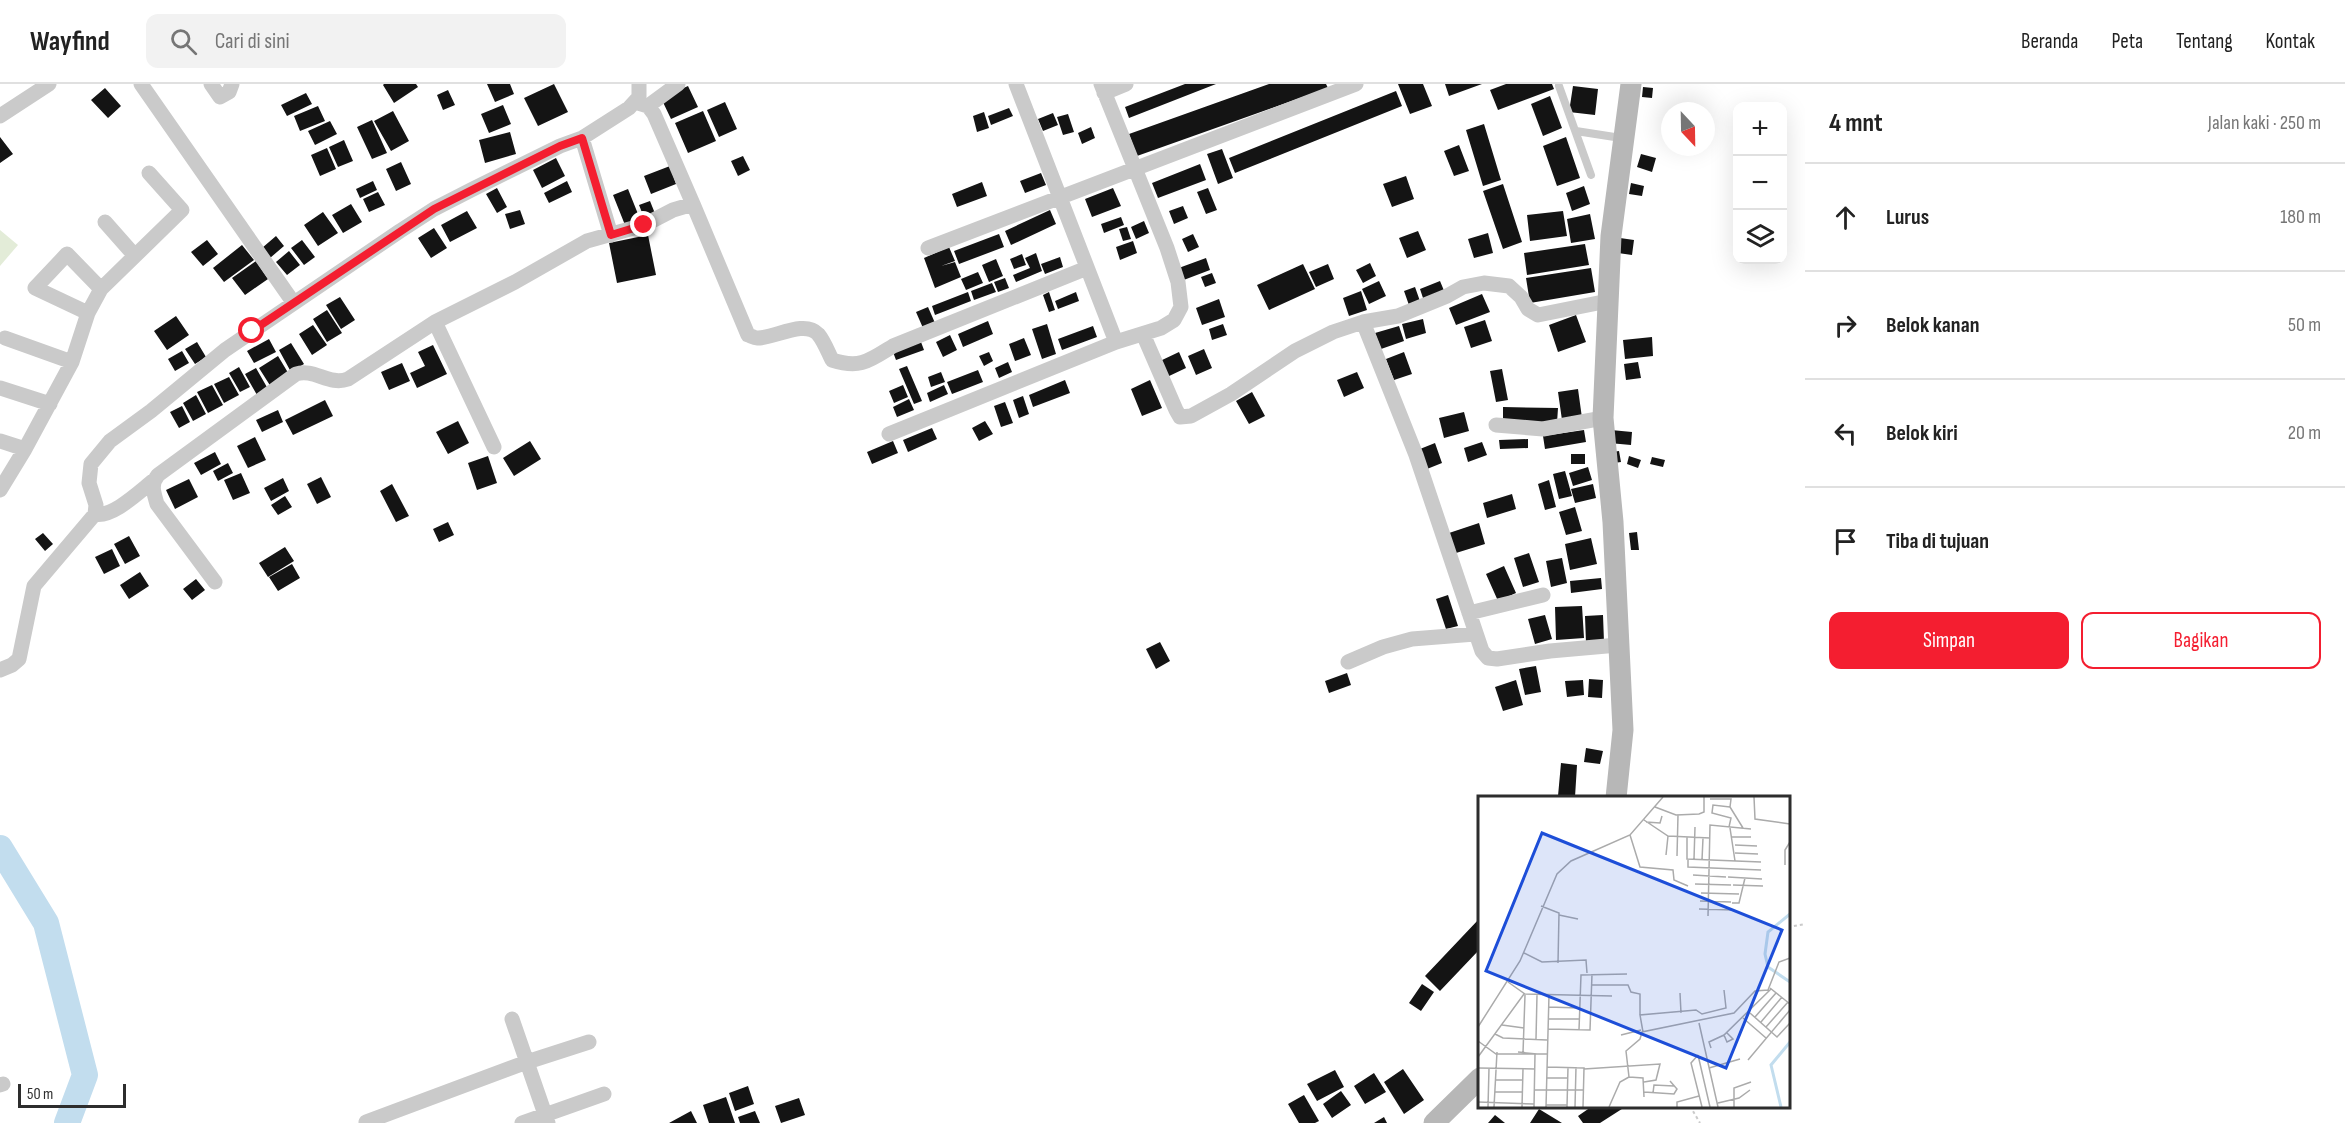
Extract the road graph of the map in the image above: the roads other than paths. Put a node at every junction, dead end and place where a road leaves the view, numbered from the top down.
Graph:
1 (48, 84) edge
2 (141, 84) edge
3 (211, 84) edge
4 (232, 84) edge
5 (639, 84) edge
6 (678, 84) edge
7 (1016, 84) edge
8 (1126, 84) edge
9 (1356, 84) edge
10 (1631, 84) edge
11 (1559, 86) dead end
12 (1102, 88) edge
13 (1333, 88) edge
14 (641, 104) junction
15 (0, 116) edge
16 (1576, 131) junction
17 (582, 138) junction
18 (1622, 139) junction
19 (1136, 169) junction
20 (148, 173) dead end
21 (1591, 175) dead end
22 (1061, 196) junction
23 (693, 204) junction
24 (105, 222) dead end
25 (611, 235) junction
26 (928, 248) dead end
27 (135, 256) junction
28 (1087, 268) junction
29 (101, 289) junction
30 (1608, 301) junction
31 (293, 302) junction
32 (88, 313) junction
33 (435, 322) junction
34 (1363, 322) junction
35 (1143, 334) junction
36 (6, 338) dead end
37 (1116, 342) junction
38 (72, 362) junction
39 (0, 388) edge
40 (50, 404) junction
41 (1603, 418) junction
42 (1496, 425) dead end
43 (889, 434) dead end
44 (0, 441) edge
45 (494, 447) dead end
46 (25, 449) junction
47 (153, 481) junction
48 (0, 490) edge
49 (95, 514) junction
50 (215, 582) dead end
51 (1543, 595) dead end
52 (1468, 613) junction
53 (1475, 634) junction
54 (1618, 645) junction
55 (1348, 662) dead end
56 (0, 670) edge
57 (1616, 796) edge
58 (512, 1019) dead end
59 (589, 1042) dead end
60 (527, 1062) junction
61 (1478, 1079) edge
62 (604, 1094) dead end
63 (546, 1119) edge
64 (366, 1122) edge
65 (522, 1123) edge
66 (1434, 1123) edge

1 - 15 street
2 - 31 street
3 - 4 street
5 - 14 street
6 - 14 street
7 - 22 street
8 - 12 street
9 - 13 street
10 - 18 street
11 - 16 lane
12 - 19 street
13 - 19 street
14 - 17 street
14 - 23 street
16 - 18 lane
16 - 21 lane
17 - 25 street
17 - 31 street
18 - 30 street
19 - 22 street
19 - 35 street
20 - 27 street
22 - 26 street
22 - 28 street
23 - 25 street
23 - 28 street
24 - 27 street
25 - 33 street
27 - 29 street
28 - 37 street
29 - 32 street
29 - 32 street
30 - 34 street
30 - 41 street
31 - 49 street
32 - 38 street
33 - 45 street
33 - 47 street
34 - 35 street
34 - 52 street
35 - 37 street
36 - 38 street
37 - 43 street
38 - 40 street
39 - 40 street
40 - 46 street
41 - 42 street
41 - 54 street
44 - 46 street
46 - 48 street
47 - 49 street
47 - 50 street
49 - 56 street
51 - 52 street
52 - 53 street
53 - 54 street
53 - 55 street
54 - 57 street
58 - 60 street
59 - 60 street
60 - 63 street
60 - 64 street
61 - 66 street
62 - 63 street
63 - 65 street

